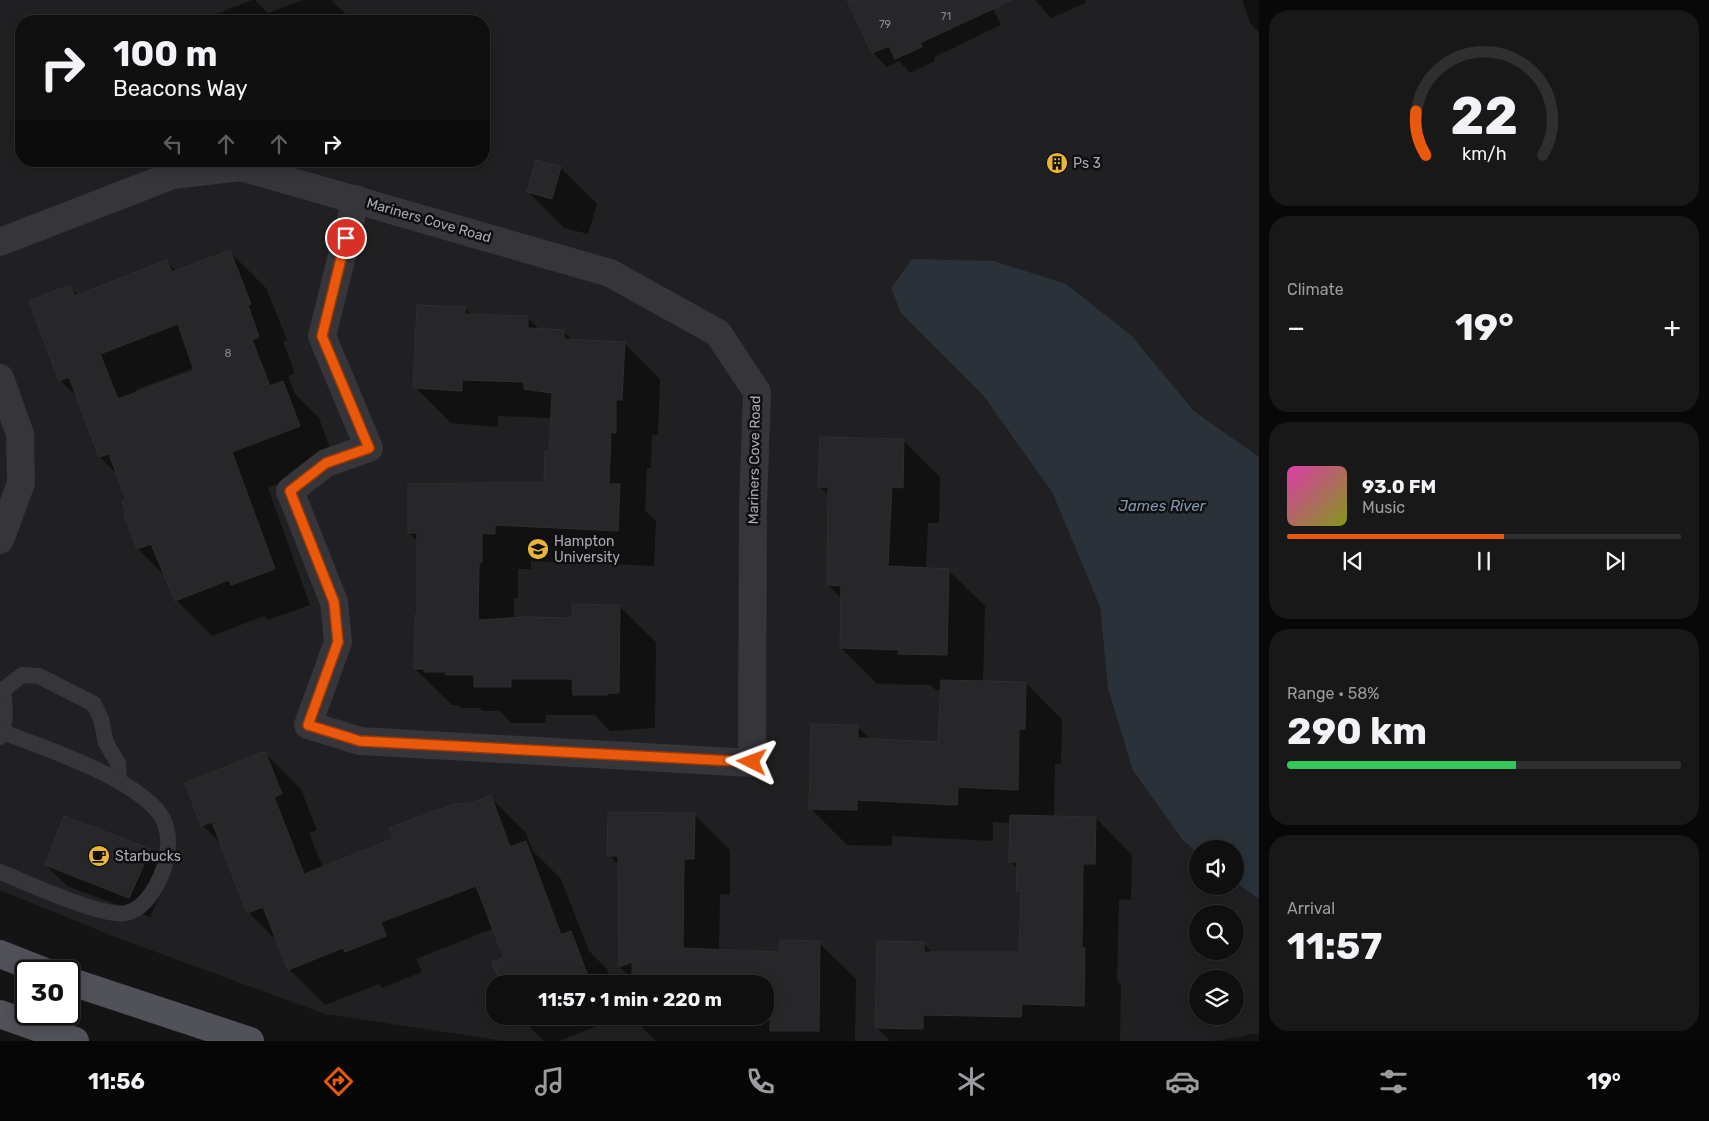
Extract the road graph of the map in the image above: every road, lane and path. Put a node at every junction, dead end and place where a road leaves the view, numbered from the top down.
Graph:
1 (356, 199) junction
2 (0, 242) edge
3 (0, 378) edge
4 (0, 540) edge
5 (2, 689) edge
6 (2, 734) edge
7 (119, 780) junction
8 (0, 872) edge
9 (0, 954) edge
10 (16, 960) edge
11 (80, 985) edge
12 (0, 1014) edge
13 (76, 1041) edge
14 (250, 1041) edge

1 - 1 street, Mariners Cove Road
1 - 2 street, Mariners Cove Road
3 - 4 street
5 - 6 lane
5 - 7 lane
6 - 7 lane
7 - 8 lane
9 - 10 main road
11 - 14 main road
12 - 13 main road

